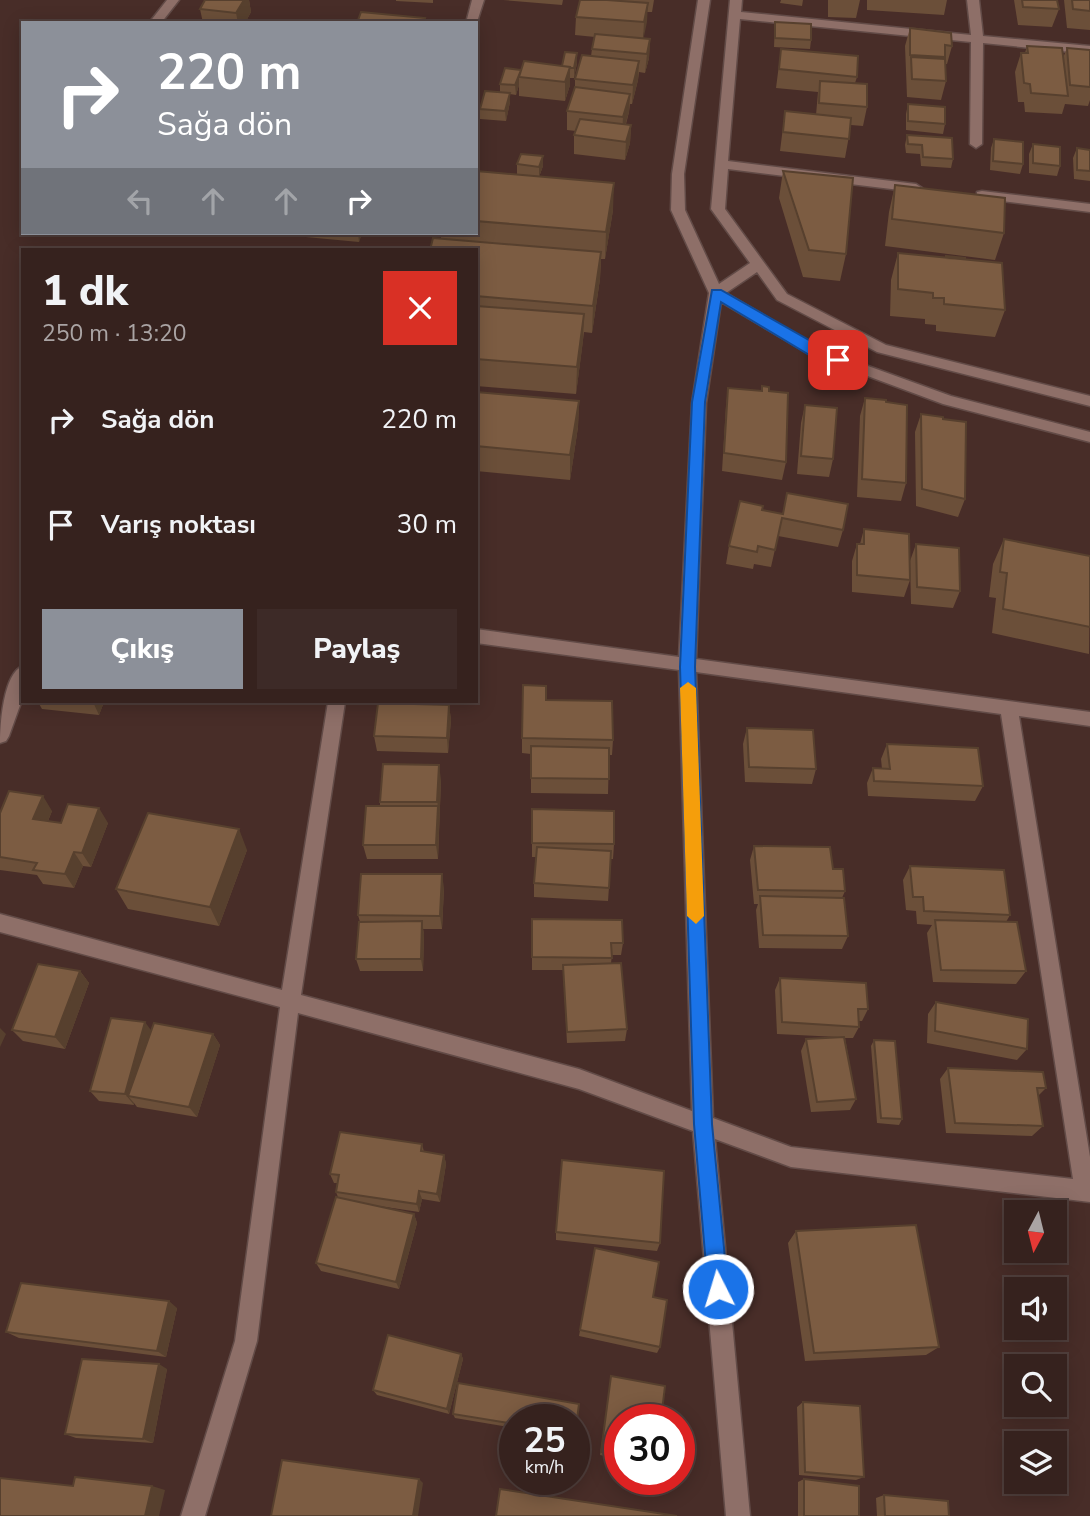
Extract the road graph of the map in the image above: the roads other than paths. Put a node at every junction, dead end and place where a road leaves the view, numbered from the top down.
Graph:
1 (173, 0) edge
2 (478, 0) edge
3 (704, 0) edge
4 (736, 0) edge
5 (973, 0) edge
6 (734, 15) junction
7 (157, 21) edge
8 (472, 21) edge
9 (977, 39) junction
10 (1090, 50) edge
11 (976, 144) dead end
12 (721, 164) junction
13 (926, 189) edge
14 (967, 194) edge
15 (1090, 208) edge
16 (757, 265) junction
17 (716, 293) junction
18 (1090, 401) edge
19 (1090, 437) edge
20 (478, 636) edge
21 (687, 667) junction
22 (21, 678) edge
23 (337, 703) edge
24 (1009, 708) junction
25 (1090, 719) edge
26 (0, 736) edge
27 (0, 923) edge
28 (290, 1002) junction
29 (703, 1124) junction
30 (1087, 1191) edge
31 (193, 1516) edge
32 (738, 1516) edge

1 - 7 street
2 - 8 street
3 - 17 street
4 - 6 street
5 - 9 street
6 - 9 street
6 - 12 street
9 - 10 street
9 - 11 street
12 - 13 street
12 - 16 street
14 - 15 street
16 - 17 street
16 - 18 street
17 - 19 street
17 - 21 street
20 - 21 street
21 - 24 street
21 - 29 street
22 - 26 street
23 - 28 street
24 - 25 street
24 - 30 street
27 - 28 street
28 - 29 street
28 - 31 street
29 - 30 street
29 - 32 street

